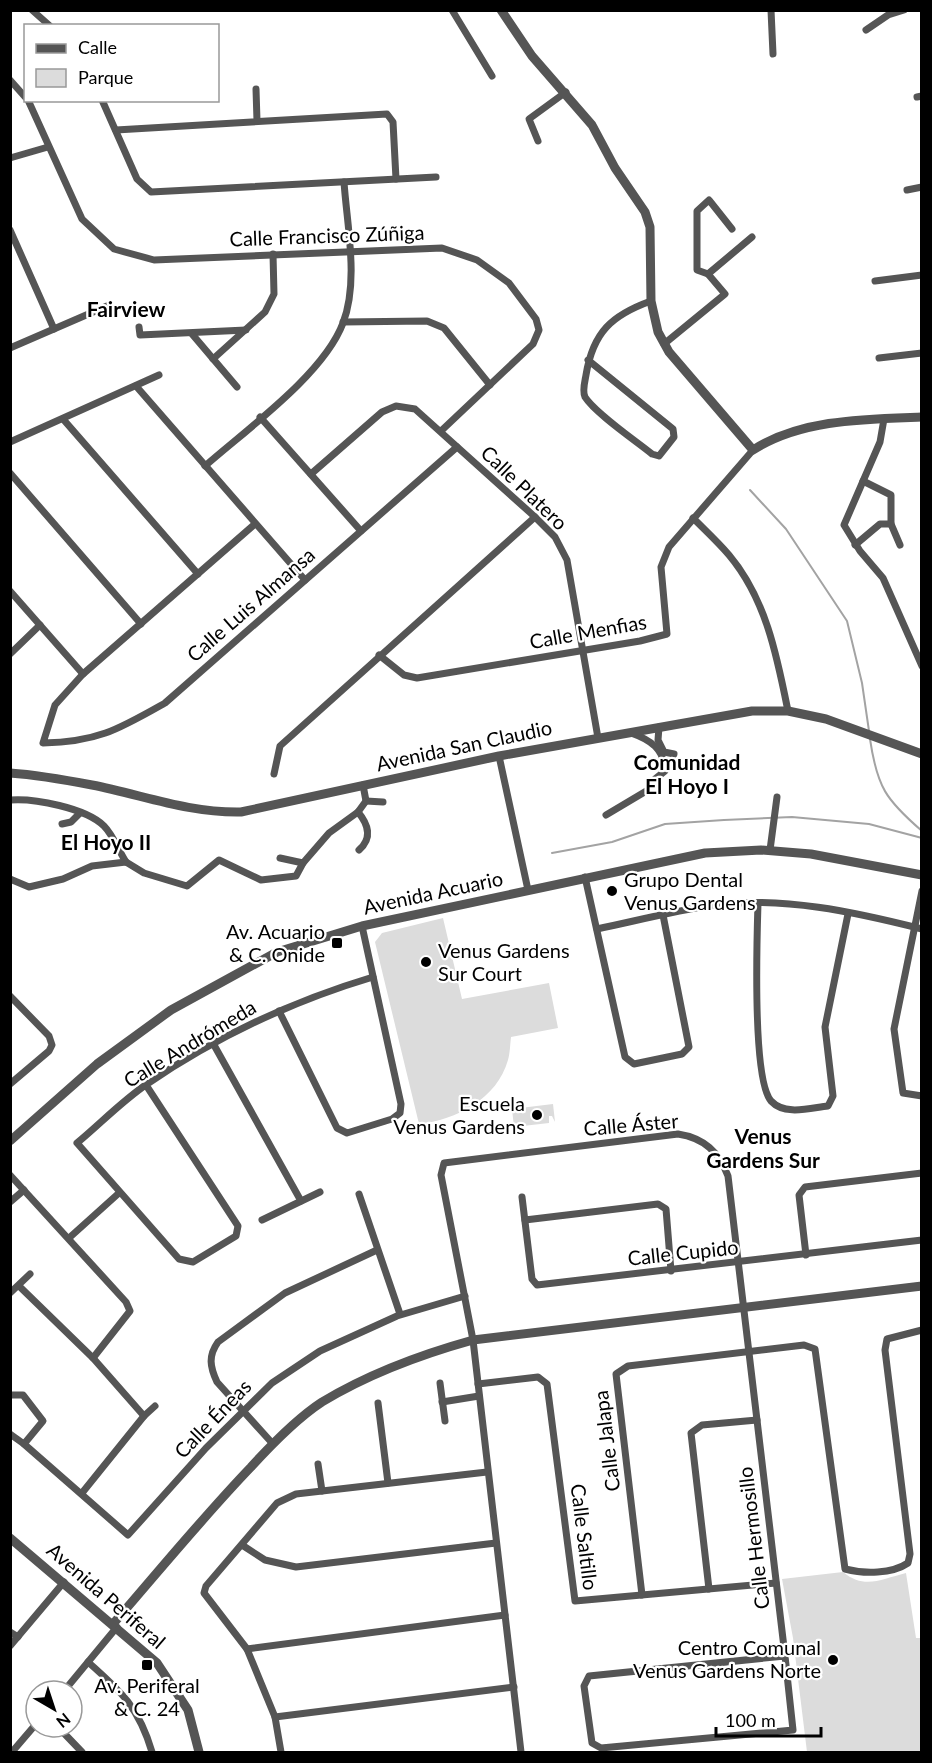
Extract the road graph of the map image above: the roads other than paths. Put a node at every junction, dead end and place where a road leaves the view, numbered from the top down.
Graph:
1 (32, 10) edge
2 (452, 10) edge
3 (501, 10) edge
4 (771, 10) edge
5 (903, 10) edge
6 (48, 24) edge
7 (866, 30) dead end
8 (773, 54) dead end
9 (492, 76) dead end
10 (11, 81) edge
11 (256, 89) dead end
12 (566, 92) junction
13 (24, 96) edge
14 (28, 102) edge
15 (103, 102) edge
16 (257, 121) junction
17 (116, 130) junction
18 (538, 141) dead end
19 (48, 147) junction
20 (10, 158) edge
21 (436, 177) dead end
22 (396, 179) junction
23 (345, 182) junction
24 (921, 187) edge
25 (907, 190) dead end
26 (732, 229) dead end
27 (10, 230) edge
28 (752, 237) dead end
29 (349, 250) junction
30 (273, 254) junction
31 (708, 274) junction
32 (921, 275) edge
33 (875, 281) dead end
34 (651, 301) junction
35 (108, 306) dead end
36 (343, 322) junction
37 (139, 327) dead end
38 (54, 329) junction
39 (246, 330) junction
40 (192, 334) junction
41 (664, 344) junction
42 (10, 348) edge
43 (921, 353) edge
44 (879, 358) dead end
45 (213, 359) junction
46 (588, 360) junction
47 (159, 375) dead end
48 (490, 385) junction
49 (136, 386) junction
50 (237, 387) dead end
51 (260, 417) junction
52 (921, 417) edge
53 (63, 418) junction
54 (884, 419) junction
55 (441, 431) junction
56 (10, 441) edge
57 (457, 447) junction
58 (753, 450) junction
59 (205, 466) junction
60 (10, 473) edge
61 (311, 474) junction
62 (863, 481) junction
63 (535, 517) junction
64 (693, 518) junction
65 (255, 524) junction
66 (891, 524) junction
67 (361, 531) junction
68 (855, 545) junction
69 (900, 546) dead end
70 (198, 574) junction
71 (305, 580) junction
72 (10, 591) edge
73 (40, 624) junction
74 (141, 624) junction
75 (583, 650) junction
76 (10, 654) edge
77 (379, 655) junction
78 (921, 666) edge
79 (84, 674) junction
80 (788, 711) junction
81 (659, 727) junction
82 (629, 732) junction
83 (598, 738) junction
84 (674, 754) dead end
85 (921, 754) edge
86 (499, 756) junction
87 (10, 773) edge
88 (274, 774) dead end
89 (363, 785) junction
90 (777, 797) dead end
91 (10, 800) edge
92 (366, 801) junction
93 (383, 802) dead end
94 (80, 813) junction
95 (358, 813) junction
96 (606, 815) dead end
97 (62, 824) dead end
98 (359, 850) dead end
99 (770, 850) junction
100 (280, 858) dead end
101 (126, 862) junction
102 (303, 863) junction
103 (921, 875) edge
104 (585, 878) junction
105 (10, 879) edge
106 (528, 890) junction
107 (921, 891) edge
108 (758, 903) junction
109 (848, 914) junction
110 (663, 915) junction
111 (362, 926) junction
112 (913, 927) junction
113 (597, 929) junction
114 (921, 929) edge
115 (373, 977) junction
116 (10, 996) edge
117 (279, 1011) junction
118 (214, 1045) junction
119 (10, 1084) edge
120 (146, 1085) junction
121 (921, 1096) edge
122 (10, 1141) edge
123 (921, 1173) edge
124 (10, 1176) edge
125 (24, 1190) junction
126 (320, 1192) dead end
127 (119, 1193) junction
128 (359, 1194) dead end
129 (522, 1197) dead end
130 (301, 1201) junction
131 (10, 1202) edge
132 (262, 1220) dead end
133 (525, 1220) junction
134 (69, 1238) junction
135 (921, 1240) edge
136 (377, 1250) junction
137 (806, 1255) junction
138 (738, 1263) junction
139 (671, 1271) junction
140 (30, 1274) dead end
141 (19, 1286) junction
142 (921, 1286) edge
143 (10, 1293) edge
144 (465, 1296) junction
145 (744, 1308) junction
146 (400, 1314) junction
147 (921, 1330) edge
148 (472, 1340) junction
149 (749, 1352) junction
150 (93, 1358) junction
151 (440, 1383) dead end
152 (478, 1384) junction
153 (10, 1395) edge
154 (479, 1396) junction
155 (442, 1402) junction
156 (378, 1403) dead end
157 (155, 1406) dead end
158 (244, 1410) junction
159 (144, 1416) junction
160 (757, 1420) junction
161 (445, 1421) dead end
162 (10, 1434) edge
163 (24, 1444) junction
164 (273, 1444) junction
165 (318, 1464) dead end
166 (487, 1472) junction
167 (388, 1483) junction
168 (322, 1491) junction
169 (82, 1493) junction
170 (10, 1538) edge
171 (496, 1543) junction
172 (242, 1545) junction
173 (64, 1582) junction
174 (776, 1583) junction
175 (709, 1589) junction
176 (642, 1595) junction
177 (505, 1615) junction
178 (115, 1626) junction
179 (10, 1632) edge
180 (18, 1637) junction
181 (10, 1646) edge
182 (247, 1649) junction
183 (785, 1656) junction
184 (88, 1662) junction
185 (74, 1679) edge
186 (514, 1688) junction
187 (275, 1717) junction
188 (24, 1738) edge
189 (70, 1739) edge
190 (12, 1752) edge
191 (82, 1752) edge
192 (152, 1752) edge
193 (199, 1752) edge
194 (281, 1752) edge
195 (521, 1752) edge

1 - 6 street
2 - 9 street
3 - 12 street
4 - 8 street
5 - 7 street
10 - 13 street, Calle Francisco Zúñiga
11 - 16 street
12 - 18 street
12 - 34 street
14 - 19 street, Calle Francisco Zúñiga
15 - 17 street
16 - 17 street
16 - 22 street
17 - 23 street
19 - 20 street
19 - 30 street, Calle Francisco Zúñiga
21 - 22 street
22 - 23 street
23 - 29 street
24 - 25 street
26 - 31 street
27 - 38 street
28 - 31 street
29 - 30 street, Calle Francisco Zúñiga
29 - 36 street
29 - 48 street, Calle Francisco Zúñiga
30 - 39 street
31 - 41 street
32 - 33 street
34 - 41 street
34 - 46 street
35 - 38 street
36 - 48 street
36 - 51 street
37 - 40 street
38 - 42 street
39 - 40 street
39 - 45 street
40 - 45 street
41 - 58 street
43 - 44 street
45 - 50 street
46 - 46 street
47 - 49 street
48 - 55 street, Calle Francisco Zúñiga
49 - 53 street
49 - 59 street
51 - 59 street
51 - 61 street
52 - 54 street
53 - 56 street
53 - 70 street
54 - 58 street
54 - 62 street
55 - 57 street, Calle Platero
55 - 61 street, Calle Platero
57 - 63 street, Calle Platero
57 - 67 street, Calle Luis Almansa
58 - 64 street, Calle Menfias
59 - 65 street
60 - 74 street
61 - 67 street
62 - 66 street
62 - 68 street
63 - 75 street, Calle Platero
63 - 77 street
64 - 75 street, Calle Menfias
64 - 80 street
65 - 70 street
65 - 71 street
66 - 68 street
66 - 69 street
67 - 71 street, Calle Luis Almansa
68 - 78 street
70 - 74 street
71 - 79 street, Calle Luis Almansa
72 - 73 street
73 - 76 street
73 - 79 street
74 - 79 street
75 - 77 street, Calle Menfias
75 - 83 street, Calle Platero
77 - 88 street
80 - 81 street, Avenida San Claudio
80 - 85 street, Avenida San Claudio
81 - 82 street, Avenida San Claudio
81 - 84 street
82 - 83 street, Avenida San Claudio
82 - 96 street
83 - 86 street, Avenida San Claudio
86 - 89 street, Avenida San Claudio
86 - 106 street
87 - 89 street, Avenida San Claudio
89 - 92 street
90 - 99 street
91 - 94 street
92 - 93 street
92 - 95 street
94 - 97 street
94 - 101 street
95 - 98 street
95 - 102 street
99 - 103 street, Avenida Acuario
99 - 104 street, Avenida Acuario
100 - 102 street
101 - 102 street
101 - 105 street
104 - 106 street, Avenida Acuario
104 - 113 street
106 - 111 street, Avenida Acuario
107 - 112 street
108 - 109 street
108 - 109 street
108 - 110 street
109 - 112 street
110 - 113 street
110 - 113 street
111 - 115 street
111 - 122 street, Avenida Acuario
112 - 114 street
112 - 121 street
115 - 117 street, Calle Andrómeda
115 - 117 street
116 - 119 street
117 - 118 street, Calle Andrómeda
118 - 120 street, Calle Andrómeda
118 - 130 street
120 - 127 street, Calle Andrómeda
120 - 127 street, Calle Andrómeda
123 - 137 street
124 - 125 street
125 - 131 street
125 - 134 street
126 - 130 street
127 - 134 street
128 - 136 street
129 - 133 street, Calle Cupido
130 - 132 street
133 - 139 street, Calle Cupido
133 - 139 street
134 - 150 street
135 - 137 street, Calle Cupido
136 - 146 street
136 - 158 street
137 - 138 street, Calle Cupido
138 - 139 street, Calle Cupido
138 - 144 street, Calle Áster
138 - 145 street, Calle Áster
140 - 141 street
141 - 143 street
141 - 150 street
142 - 145 street
144 - 146 street, Calle Éneas
144 - 148 street
145 - 148 street
145 - 149 street, Calle Hermosillo
146 - 158 street, Calle Éneas
147 - 149 street, Calle Jalapa
148 - 152 street
148 - 164 street
149 - 160 street, Calle Hermosillo
149 - 176 street, Calle Jalapa
150 - 159 street
151 - 155 street
152 - 154 street
152 - 176 street, Calle Saltillo
153 - 163 street
154 - 155 street
154 - 166 street
155 - 161 street
156 - 167 street
157 - 159 street
158 - 164 street
158 - 169 street, Calle Éneas
159 - 169 street
160 - 174 street, Calle Hermosillo
160 - 175 street
162 - 163 street, Calle Éneas
163 - 169 street, Calle Éneas
164 - 178 street
165 - 168 street
166 - 167 street
166 - 171 street
167 - 168 street
168 - 172 street
170 - 173 street, Avenida Periferal
171 - 172 street
171 - 177 street
172 - 182 street
173 - 178 street, Avenida Periferal
173 - 180 street
174 - 175 street, Calle Saltillo
174 - 183 street, Calle Hermosillo
175 - 176 street, Calle Saltillo
177 - 182 street
177 - 186 street
178 - 184 street
178 - 193 street, Avenida Periferal
179 - 180 street
180 - 181 street
182 - 187 street
183 - 183 street, Calle Hermosillo
184 - 185 street
184 - 192 street
186 - 187 street
186 - 195 street
187 - 194 street
188 - 190 street
189 - 191 street

